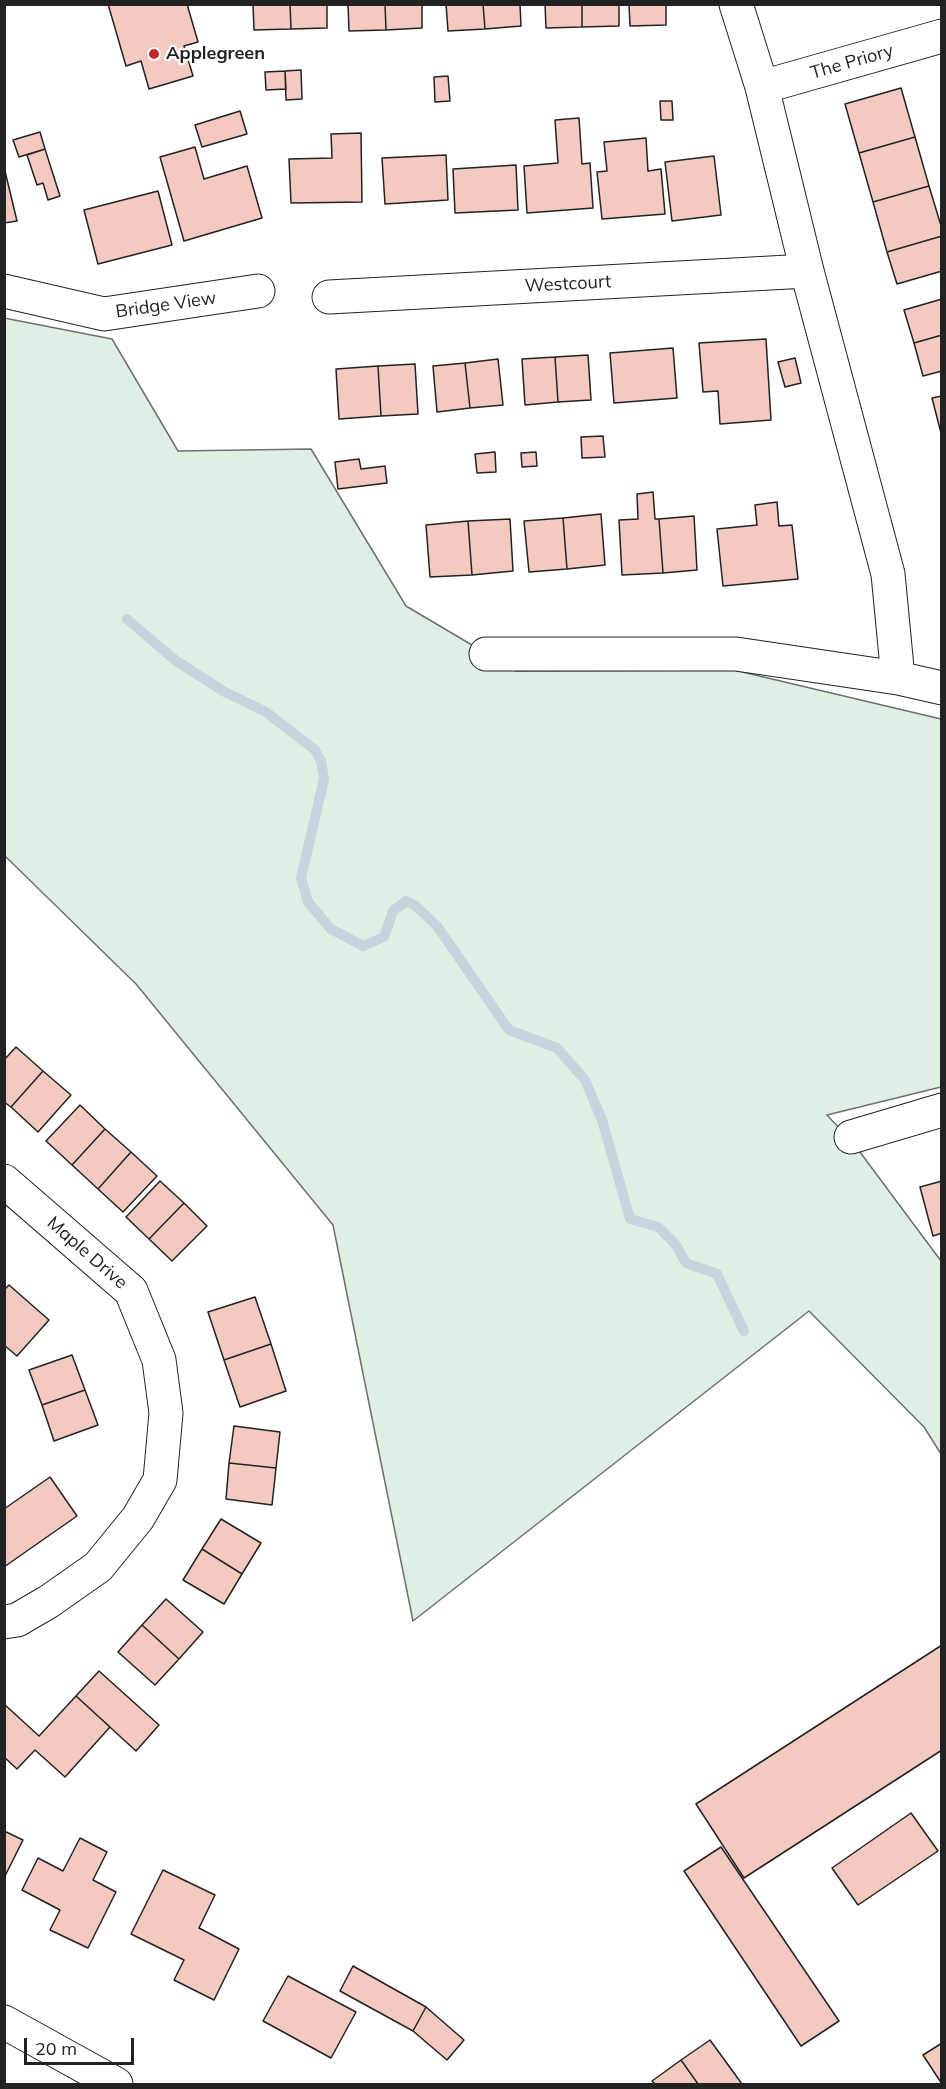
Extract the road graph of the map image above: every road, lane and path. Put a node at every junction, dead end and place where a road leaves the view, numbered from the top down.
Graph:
1 (736, 4) edge
2 (942, 36) edge
3 (762, 87) junction
4 (807, 271) junction
5 (4, 291) edge
6 (258, 291) dead end
7 (328, 297) dead end
8 (486, 654) dead end
9 (898, 678) junction
10 (942, 688) edge
11 (942, 1110) edge
12 (851, 1137) dead end
13 (4, 1181) edge
14 (4, 1622) edge
15 (4, 2022) edge
16 (116, 2085) edge

1 - 3 street
2 - 3 street, The Priory
3 - 4 street
4 - 7 street, Westcourt
4 - 9 street
5 - 6 street, Bridge View
8 - 9 street
9 - 10 street
11 - 12 street
13 - 14 street, Maple Drive
15 - 16 street

